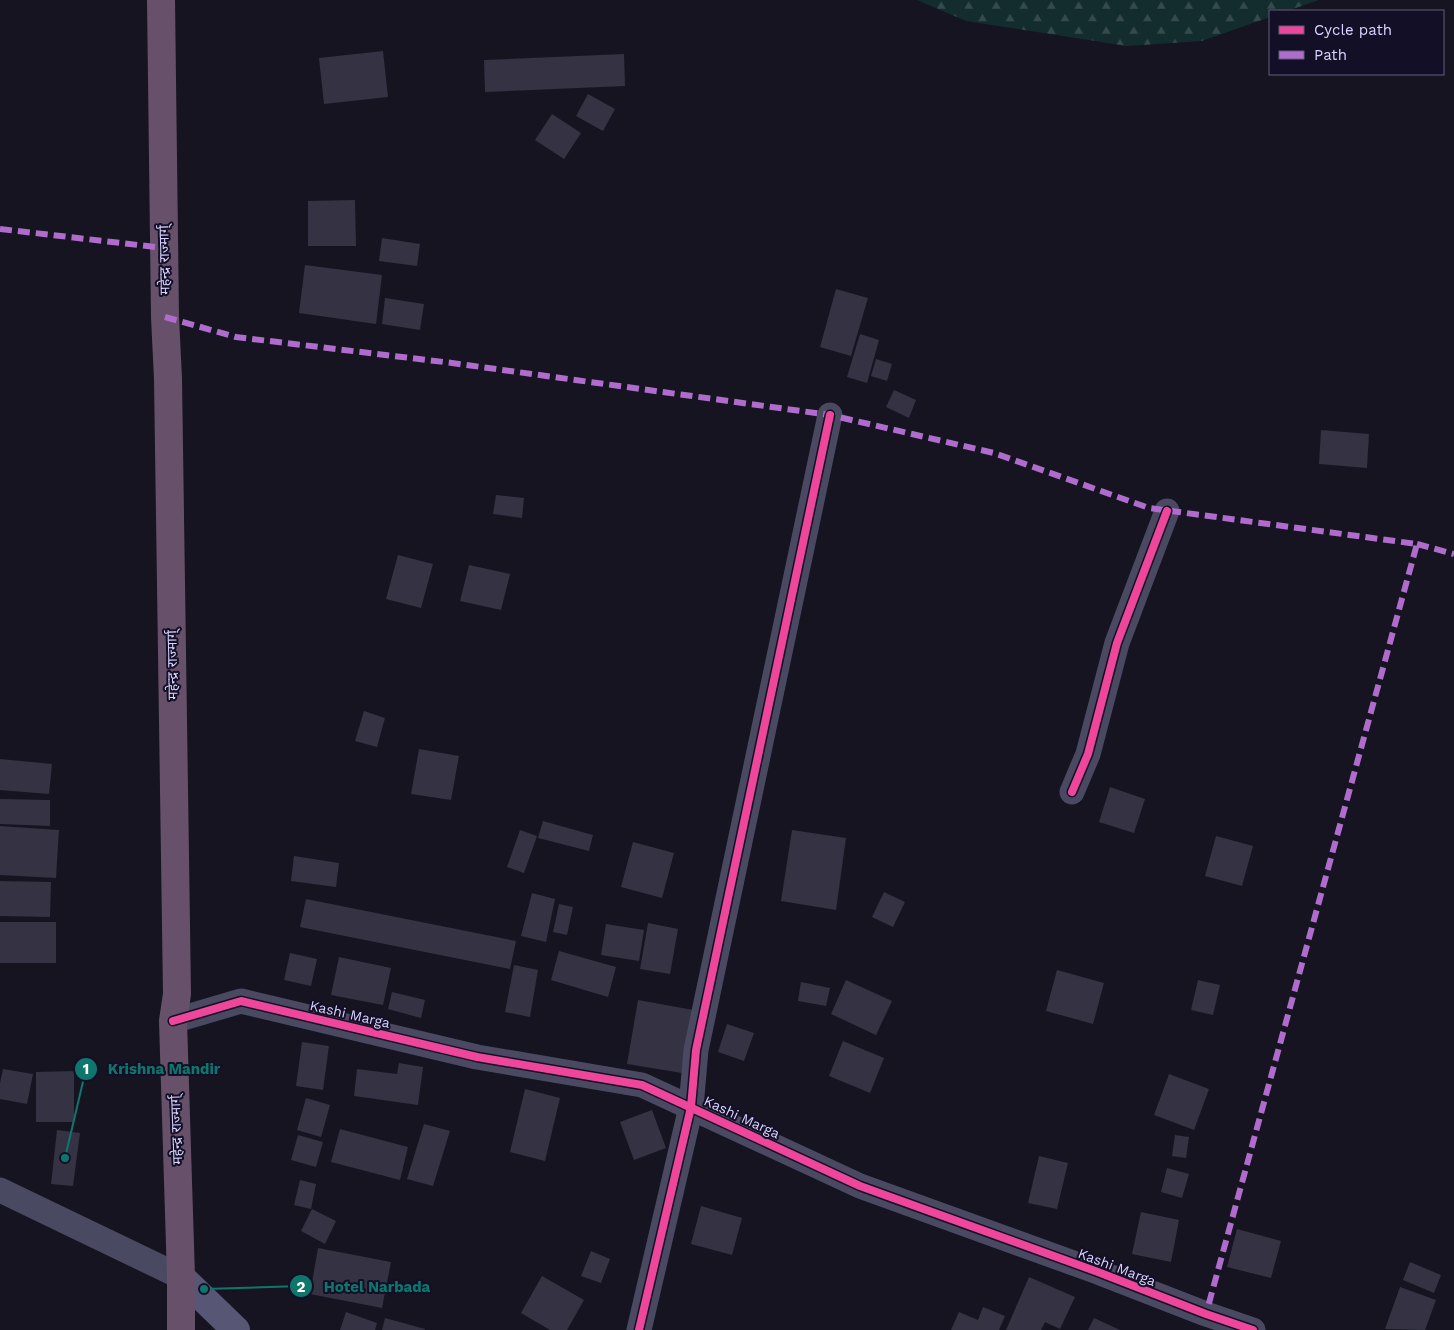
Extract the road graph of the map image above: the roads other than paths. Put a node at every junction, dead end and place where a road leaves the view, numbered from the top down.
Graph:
1 (161, 0) edge
2 (830, 415) dead end
3 (1167, 511) dead end
4 (1072, 792) dead end
5 (173, 1020) junction
6 (691, 1107) junction
7 (0, 1190) edge
8 (181, 1278) junction
9 (182, 1330) edge
10 (236, 1330) edge
11 (639, 1330) edge
12 (1253, 1330) edge

1 - 5 highway, महेन्द्र राज्मार्ग्
2 - 6 street
3 - 4 street
5 - 6 street, Kashi Marga
5 - 8 highway, महेन्द्र राज्मार्ग्
6 - 11 street
6 - 12 street, Kashi Marga
7 - 8 street
8 - 9 highway, महेन्द्र राज्मार्ग्
8 - 10 street

